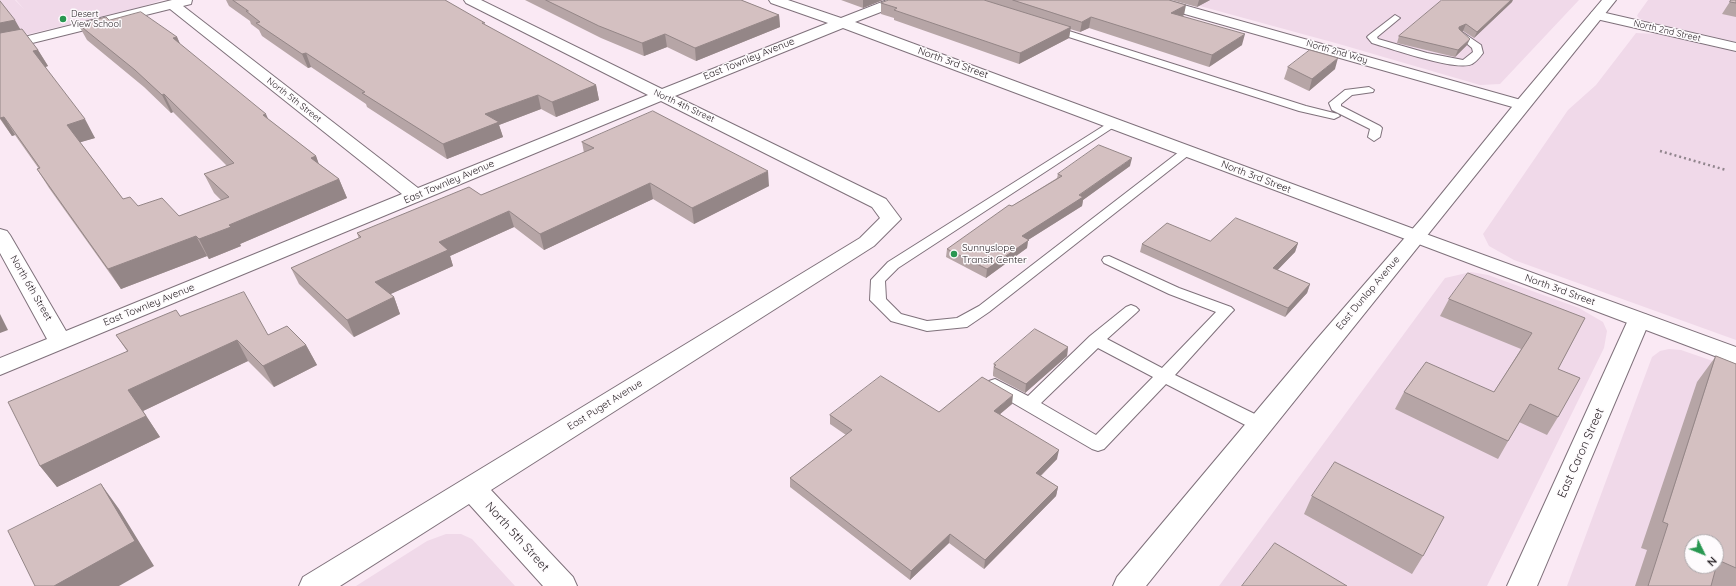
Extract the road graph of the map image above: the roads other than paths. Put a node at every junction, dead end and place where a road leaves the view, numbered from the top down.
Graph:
1 (189, 0) edge
2 (471, 0) edge
3 (776, 0) edge
4 (899, 0) edge
5 (1151, 0) edge
6 (1609, 0) edge
7 (172, 4) junction
8 (1597, 15) junction
9 (1395, 18) dead end
10 (841, 23) junction
11 (1042, 26) edge
12 (1462, 35) edge
13 (0, 47) edge
14 (1736, 47) edge
15 (1369, 90) dead end
16 (661, 95) junction
17 (1522, 105) junction
18 (1334, 116) dead end
19 (1112, 123) junction
20 (1374, 137) dead end
21 (1188, 152) junction
22 (416, 196) junction
23 (891, 219) joint
24 (0, 235) edge
25 (1415, 236) junction
26 (1109, 260) dead end
27 (1131, 310) dead end
28 (1639, 320) junction
29 (1096, 340) junction
30 (61, 342) junction
31 (1736, 356) edge
32 (0, 367) edge
33 (1164, 376) junction
34 (988, 381) edge
35 (1030, 405) junction
36 (1261, 425) junction
37 (472, 488) junction
38 (314, 586) edge
39 (562, 586) edge
40 (1128, 586) edge
41 (1522, 586) edge

1 - 7 street
2 - 16 street, North 4th Street
3 - 10 street, North 3rd Street
4 - 10 street, East Townley Avenue
5 - 17 street, North 2nd Way
6 - 8 street, East Dunlap Avenue
7 - 13 street
7 - 22 street, North 5th Street
8 - 14 street, North 2nd Street
8 - 17 street, East Dunlap Avenue
9 - 12 lane
10 - 16 street, East Townley Avenue
10 - 19 street, North 3rd Street
11 - 18 lane
15 - 20 lane
16 - 22 street, East Townley Avenue
16 - 23 street, North 4th Street
17 - 25 street, East Dunlap Avenue
19 - 21 street, North 3rd Street
19 - 21 lane
21 - 25 street, North 3rd Street
22 - 30 street, East Townley Avenue
23 - 37 street, East Puget Avenue
24 - 30 street, North 6th Street
25 - 28 street, North 3rd Street
25 - 36 street, East Dunlap Avenue
26 - 33 lane
27 - 29 lane
28 - 31 street, North 3rd Street
28 - 41 street, East Caron Street
29 - 33 lane
29 - 35 lane
30 - 32 street, East Townley Avenue
33 - 35 lane
33 - 36 lane
34 - 35 lane
36 - 40 street, East Dunlap Avenue
37 - 38 street, East Puget Avenue
37 - 39 street, North 5th Street

